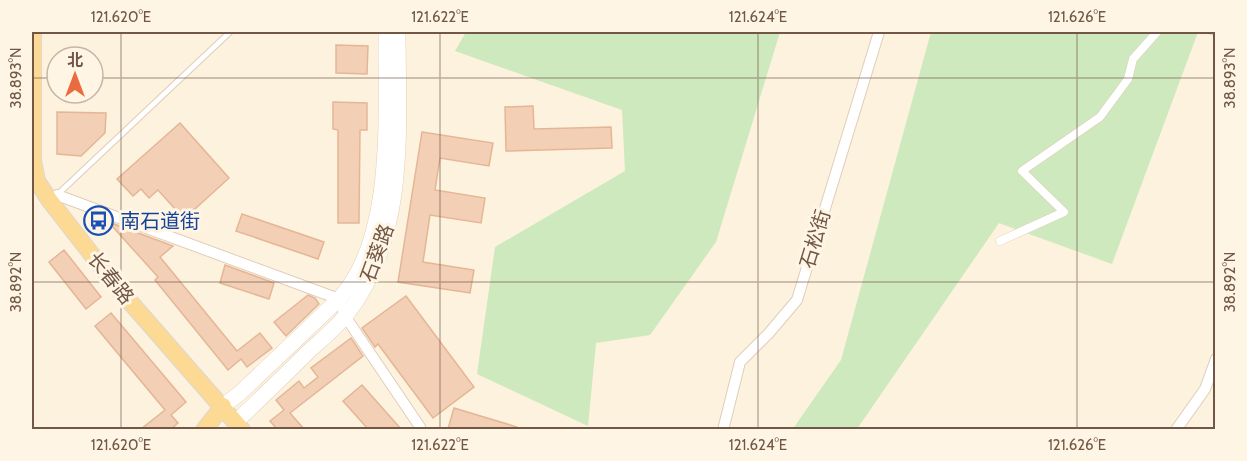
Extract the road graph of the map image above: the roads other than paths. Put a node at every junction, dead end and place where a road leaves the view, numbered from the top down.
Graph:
1 (33, 32) edge
2 (230, 32) edge
3 (386, 32) edge
4 (398, 32) edge
5 (879, 32) edge
6 (1157, 32) edge
7 (53, 198) junction
8 (1000, 241) dead end
9 (339, 299) junction
10 (345, 316) junction
11 (1215, 359) edge
12 (223, 406) junction
13 (236, 427) edge
14 (420, 427) dead end
15 (204, 429) edge
16 (723, 429) edge
17 (1176, 429) edge

1 - 7 main road, 长春路
2 - 7 lane
3 - 9 main road, 石葵路
4 - 10 main road, 石葵路
5 - 16 street, 石松街
6 - 8 street
7 - 9 street
7 - 12 main road, 长春路
9 - 10 street
9 - 12 main road, 石葵路
10 - 13 main road, 石葵路
10 - 14 street
11 - 17 street
12 - 13 main road, 长春路
12 - 15 main road

